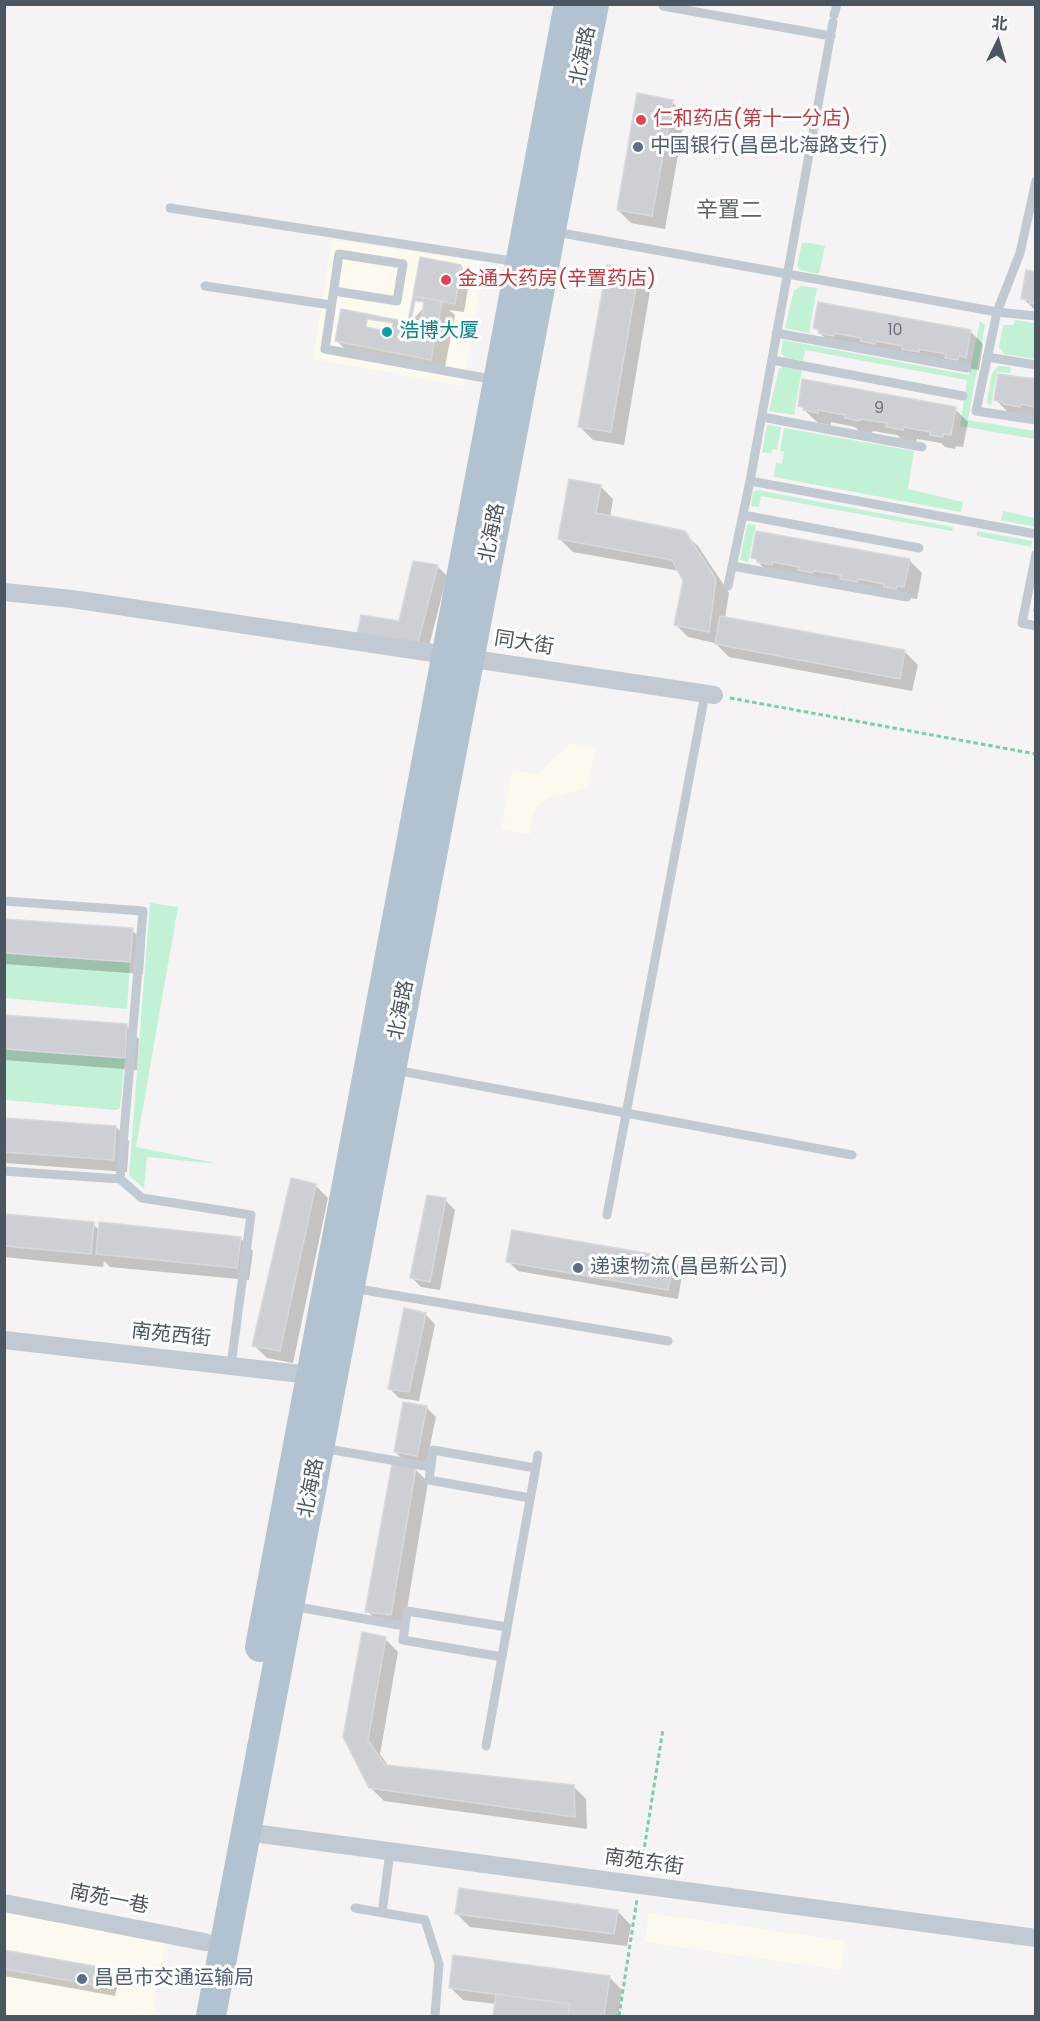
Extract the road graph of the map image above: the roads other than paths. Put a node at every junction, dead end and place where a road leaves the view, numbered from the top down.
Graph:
1 (569, 4) edge
2 (594, 4) edge
3 (837, 4) edge
4 (663, 6) edge
5 (831, 36) junction
6 (1035, 181) edge
7 (170, 208) dead end
8 (539, 228) junction
9 (520, 262) junction
10 (788, 274) junction
11 (205, 286) dead end
12 (334, 291) junction
13 (331, 305) junction
14 (997, 312) junction
15 (1035, 316) edge
16 (776, 333) junction
17 (987, 357) junction
18 (772, 360) junction
19 (1035, 365) edge
20 (967, 368) dead end
21 (498, 380) junction
22 (963, 396) dead end
23 (762, 417) junction
24 (1035, 420) edge
25 (922, 447) dead end
26 (750, 481) junction
27 (742, 515) junction
28 (1035, 534) edge
29 (919, 548) dead end
30 (1035, 554) edge
31 (732, 566) junction
32 (1034, 568) edge
33 (728, 586) dead end
34 (4, 592) edge
35 (907, 597) dead end
36 (1035, 626) edge
37 (458, 657) junction
38 (709, 694) joint
39 (4, 902) edge
40 (380, 1068) junction
41 (626, 1113) junction
42 (852, 1155) dead end
43 (4, 1171) edge
44 (120, 1179) junction
45 (607, 1215) dead end
46 (350, 1287) junction
47 (4, 1340) edge
48 (668, 1341) dead end
49 (231, 1365) junction
50 (322, 1376) junction
51 (319, 1447) junction
52 (538, 1455) dead end
53 (431, 1467) junction
54 (535, 1468) junction
55 (530, 1498) junction
56 (289, 1606) junction
57 (404, 1626) junction
58 (507, 1627) junction
59 (502, 1657) junction
60 (486, 1746) dead end
61 (246, 1832) junction
62 (390, 1852) junction
63 (4, 1903) edge
64 (355, 1908) dead end
65 (382, 1913) junction
66 (1035, 1938) edge
67 (205, 1942) junction
68 (191, 2016) edge
69 (211, 2016) edge
70 (435, 2016) edge

1 - 8 main road, 北海路
2 - 8 main road, 北海路
3 - 5 lane
4 - 5 lane
5 - 10 lane
6 - 14 lane
7 - 9 lane
8 - 9 main road, 北海路
8 - 10 lane
8 - 37 main road, 北海路
9 - 21 main road, 北海路
10 - 14 lane
10 - 16 lane
11 - 13 lane
12 - 12 lane
12 - 13 lane
13 - 21 lane
14 - 15 lane
14 - 17 lane
16 - 18 lane
16 - 20 lane
17 - 19 lane
17 - 24 lane
18 - 22 lane
18 - 23 lane
21 - 37 main road, 北海路
23 - 25 lane
23 - 26 lane
26 - 27 lane
26 - 28 lane
27 - 29 lane
27 - 31 lane
30 - 32 lane
31 - 33 lane
31 - 35 lane
32 - 36 lane
34 - 37 street, 同大街
37 - 38 street, 同大街
37 - 40 main road, 北海路
38 - 41 lane
39 - 44 lane
40 - 41 lane
40 - 46 main road, 北海路
40 - 50 main road, 北海路
41 - 42 lane
41 - 45 lane
43 - 44 lane
44 - 49 lane
46 - 48 lane
46 - 50 main road, 北海路
47 - 49 street, 南苑西街
49 - 50 street, 南苑西街
50 - 51 main road, 北海路
50 - 67 main road, 北海路
51 - 53 lane
51 - 56 main road, 北海路
52 - 54 lane
53 - 54 lane
53 - 55 lane
54 - 55 lane
55 - 58 lane
56 - 57 lane
56 - 61 main road, 北海路
57 - 58 lane
57 - 59 lane
58 - 59 lane
59 - 60 lane
61 - 62 street, 南苑东街
61 - 69 main road, 北海路
62 - 65 lane
62 - 66 street, 南苑东街
63 - 67 street, 南苑一巷
64 - 65 lane
65 - 70 lane
67 - 68 main road, 北海路

